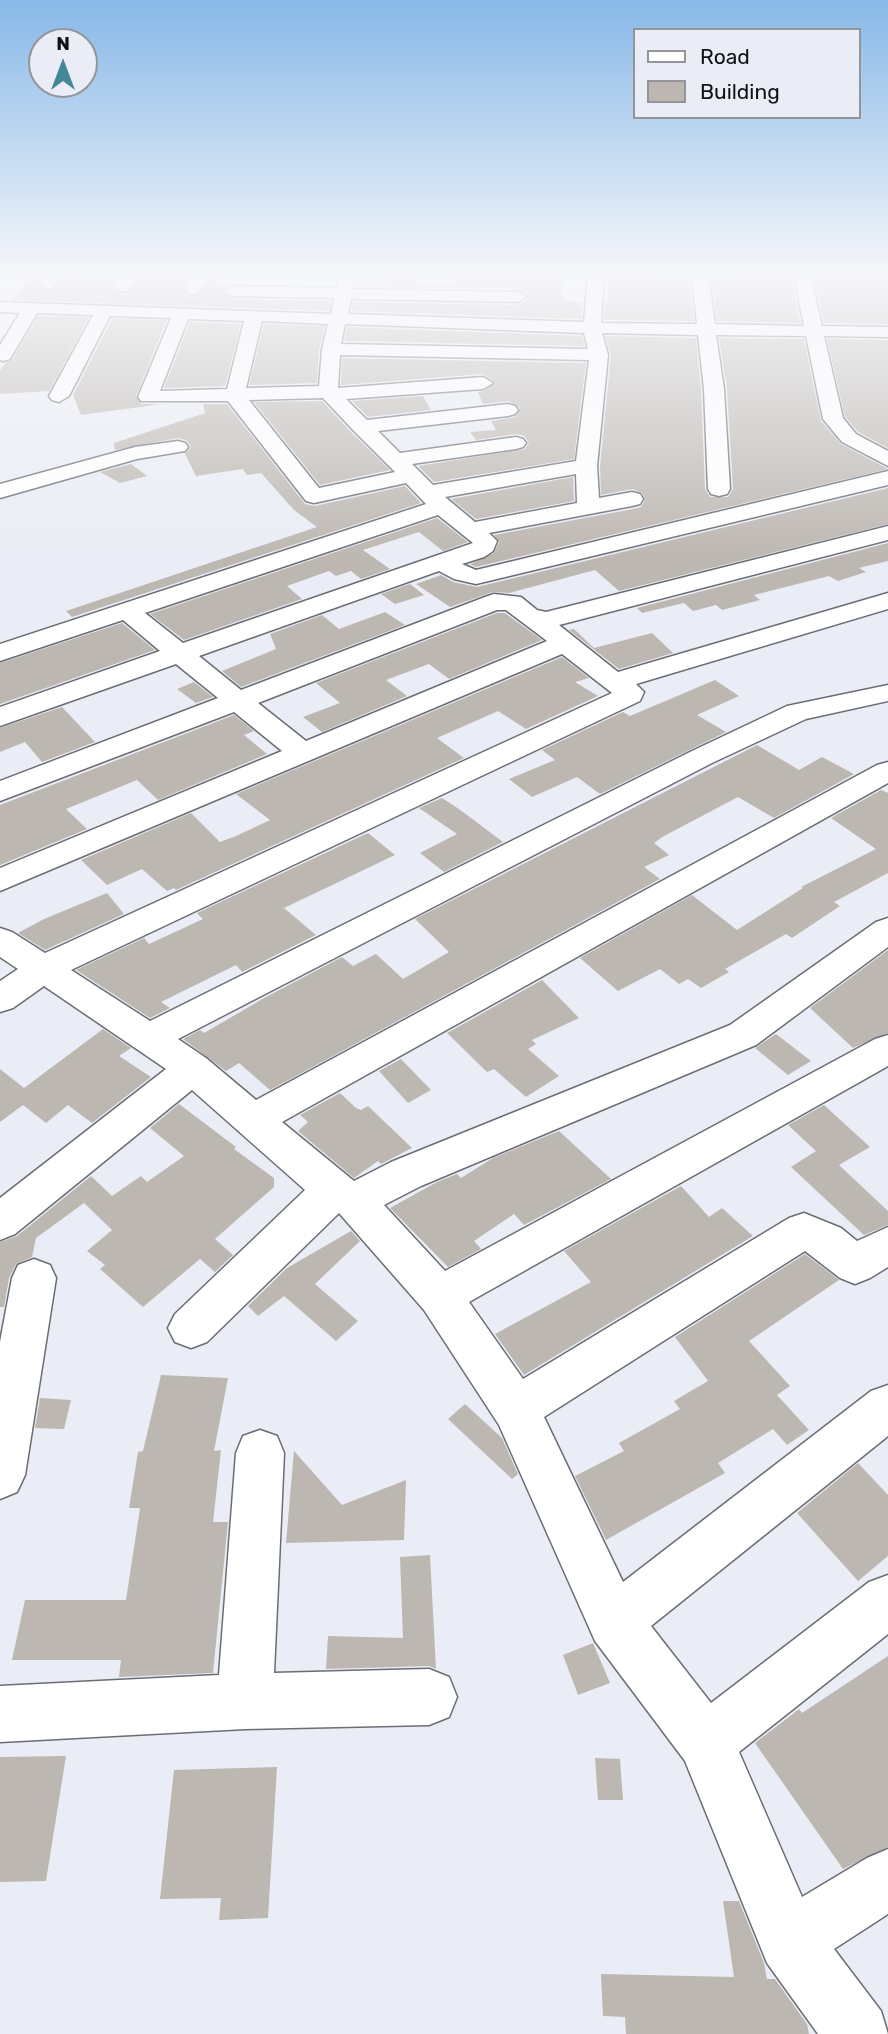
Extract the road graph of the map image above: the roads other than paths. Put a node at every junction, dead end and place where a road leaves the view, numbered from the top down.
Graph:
1 (73, 370) edge
2 (159, 370) edge
3 (242, 370) edge
4 (331, 370) edge
5 (597, 370) edge
6 (712, 370) edge
7 (822, 370) edge
8 (483, 383) dead end
9 (330, 393) junction
10 (59, 396) dead end
11 (236, 396) junction
12 (148, 397) junction
13 (508, 410) dead end
14 (361, 426) junction
15 (516, 443) dead end
16 (888, 460) edge
17 (586, 466) junction
18 (403, 467) junction
19 (888, 478) edge
20 (719, 489) dead end
21 (0, 491) edge
22 (435, 499) junction
23 (632, 499) dead end
24 (588, 506) junction
25 (472, 529) junction
26 (888, 533) edge
27 (440, 562) junction
28 (888, 601) edge
29 (126, 610) junction
30 (537, 620) junction
31 (563, 644) junction
32 (0, 653) edge
33 (179, 653) junction
34 (613, 682) junction
35 (888, 693) edge
36 (237, 701) junction
37 (0, 717) edge
38 (301, 752) junction
39 (888, 771) edge
40 (0, 792) edge
41 (0, 880) edge
42 (888, 930) edge
43 (0, 940) edge
44 (44, 968) junction
45 (0, 999) edge
46 (148, 1038) junction
47 (888, 1049) edge
48 (193, 1068) junction
49 (254, 1119) junction
50 (344, 1195) junction
51 (0, 1222) edge
52 (888, 1245) edge
53 (34, 1278) dead end
54 (440, 1296) junction
55 (191, 1328) dead end
56 (888, 1407) edge
57 (516, 1409) junction
58 (260, 1453) dead end
59 (0, 1475) edge
60 (888, 1601) edge
61 (614, 1622) junction
62 (429, 1697) dead end
63 (245, 1701) junction
64 (0, 1714) edge
65 (706, 1742) junction
66 (888, 1880) edge
67 (789, 1941) junction
68 (858, 2034) edge

1 - 10 street
2 - 12 street
3 - 11 street
4 - 9 street
5 - 17 street
6 - 20 street
7 - 16 street
8 - 9 street
9 - 11 street
9 - 14 street
11 - 12 street
11 - 18 street
12 - 21 street
13 - 14 street
14 - 18 street
15 - 18 street
17 - 22 street
17 - 24 street
18 - 22 street
19 - 27 street
22 - 25 street
22 - 29 street
23 - 24 street
24 - 25 street
25 - 27 street
26 - 30 street
27 - 33 street
28 - 34 street
29 - 32 street
29 - 33 street
30 - 31 street
30 - 36 street
31 - 34 street
31 - 38 street
33 - 36 street
33 - 37 street
34 - 44 street
35 - 46 street
36 - 38 street
36 - 40 street
38 - 41 street
39 - 49 street
42 - 50 street
43 - 44 street
44 - 45 street
44 - 46 street
46 - 48 street
47 - 54 street
48 - 49 street
48 - 51 street
49 - 50 street
50 - 54 street
50 - 55 street
52 - 57 street
53 - 59 street
54 - 57 street
56 - 61 street
57 - 61 street
58 - 63 street
60 - 65 street
61 - 65 street
62 - 63 street
63 - 64 street
65 - 67 street
66 - 67 street
67 - 68 street

